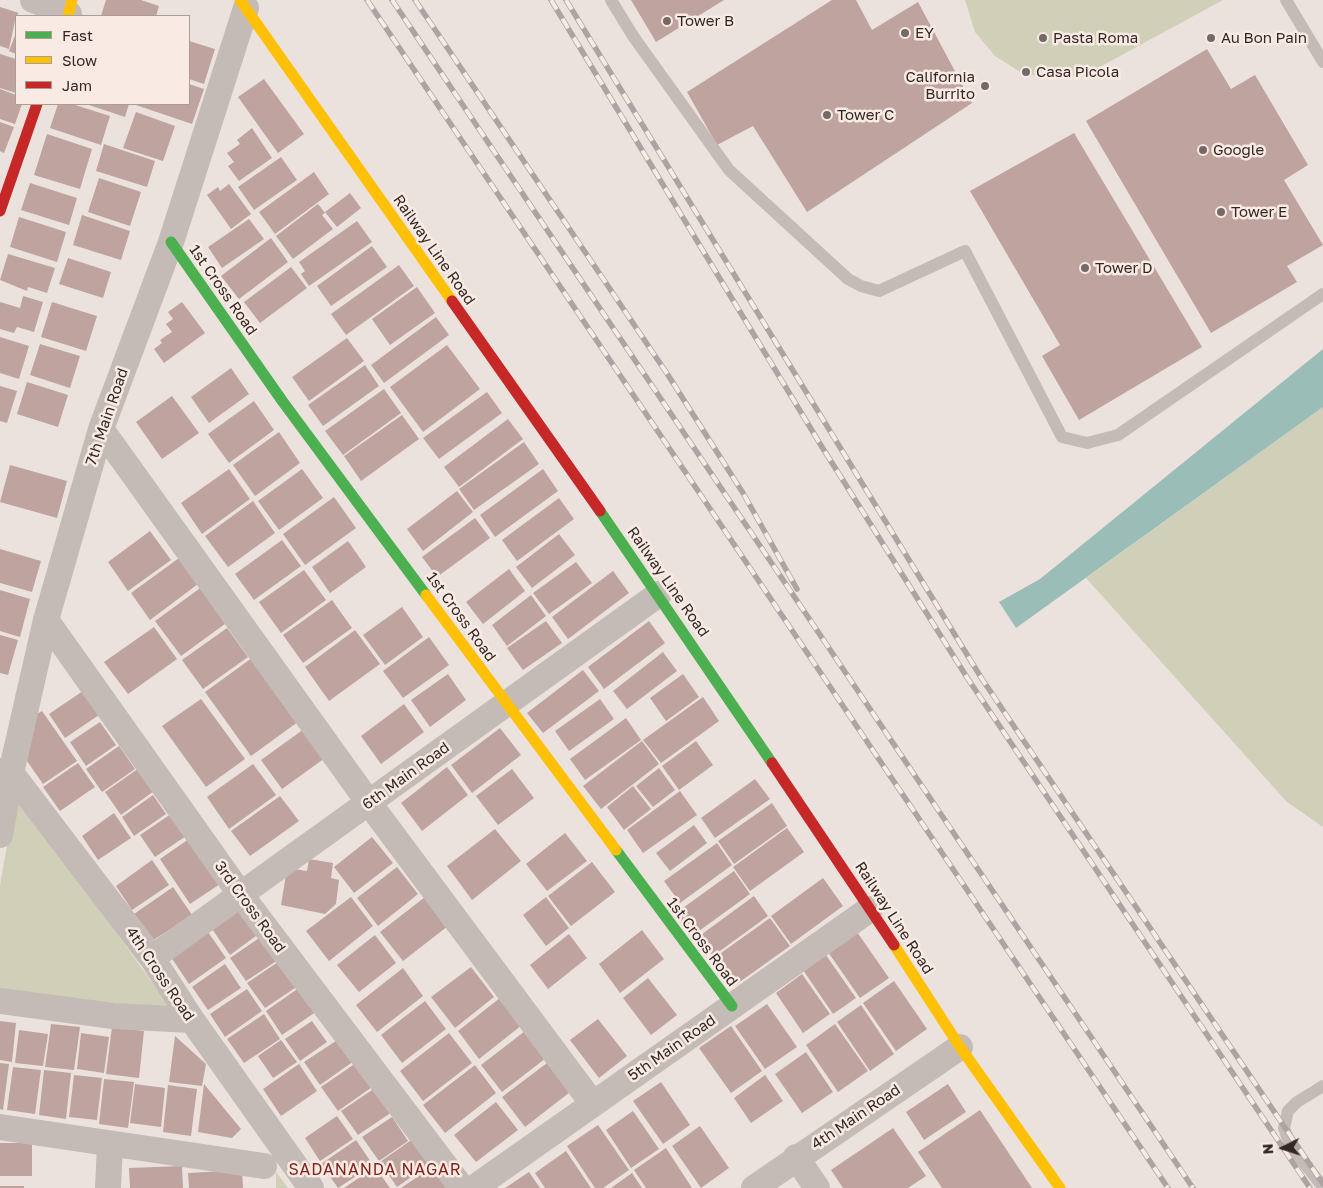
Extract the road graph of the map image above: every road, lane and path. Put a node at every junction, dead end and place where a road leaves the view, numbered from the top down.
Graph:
1 (33, 0) edge
2 (611, 0) edge
3 (1286, 0) edge
4 (243, 4) edge
5 (70, 10) edge
6 (1323, 62) edge
7 (37, 105) edge
8 (0, 211) edge
9 (171, 242) junction
10 (1323, 294) edge
11 (101, 429) junction
12 (659, 594) junction
13 (46, 620) junction
14 (506, 704) junction
15 (6, 772) edge
16 (369, 803) junction
17 (0, 835) edge
18 (240, 895) junction
19 (870, 909) junction
20 (152, 958) junction
21 (0, 1001) edge
22 (732, 1006) junction
23 (192, 1020) junction
24 (960, 1047) junction
25 (1323, 1086) edge
26 (593, 1104) junction
27 (0, 1127) edge
28 (110, 1144) junction
29 (796, 1157) junction
30 (294, 1166) junction
31 (264, 1177) edge
32 (1323, 1187) edge
33 (108, 1188) edge
34 (311, 1188) edge
35 (462, 1188) edge
36 (474, 1188) edge
37 (754, 1188) edge
38 (817, 1188) edge
39 (1060, 1188) edge

1 - 5 street
2 - 10 lane
3 - 6 lane
4 - 9 street, 7th Main Road
4 - 12 main road, Railway Line Road
7 - 8 main road
9 - 11 street, 7th Main Road
9 - 14 main road, 1st Cross Road
11 - 13 street, 7th Main Road
11 - 16 street
12 - 14 street, 6th Main Road
12 - 19 main road, Railway Line Road
13 - 15 street, 7th Main Road
13 - 18 street, 3rd Cross Road
14 - 16 street, 6th Main Road
14 - 22 main road, 1st Cross Road
15 - 17 street, 7th Main Road
15 - 20 street, 4th Cross Road
16 - 18 street, 6th Main Road
16 - 26 street
18 - 20 street, 6th Main Road
18 - 35 street, 3rd Cross Road
19 - 22 street, 5th Main Road
19 - 24 main road, Railway Line Road
20 - 23 street, 4th Cross Road
21 - 23 street
22 - 26 street, 5th Main Road
23 - 30 street, 4th Cross Road
24 - 29 street, 4th Main Road
24 - 39 main road, Railway Line Road
25 - 32 lane
26 - 36 street, 5th Main Road
27 - 28 street
28 - 31 street
28 - 33 street
29 - 37 street, 4th Main Road
29 - 38 street
30 - 31 street
30 - 34 street, 4th Cross Road

